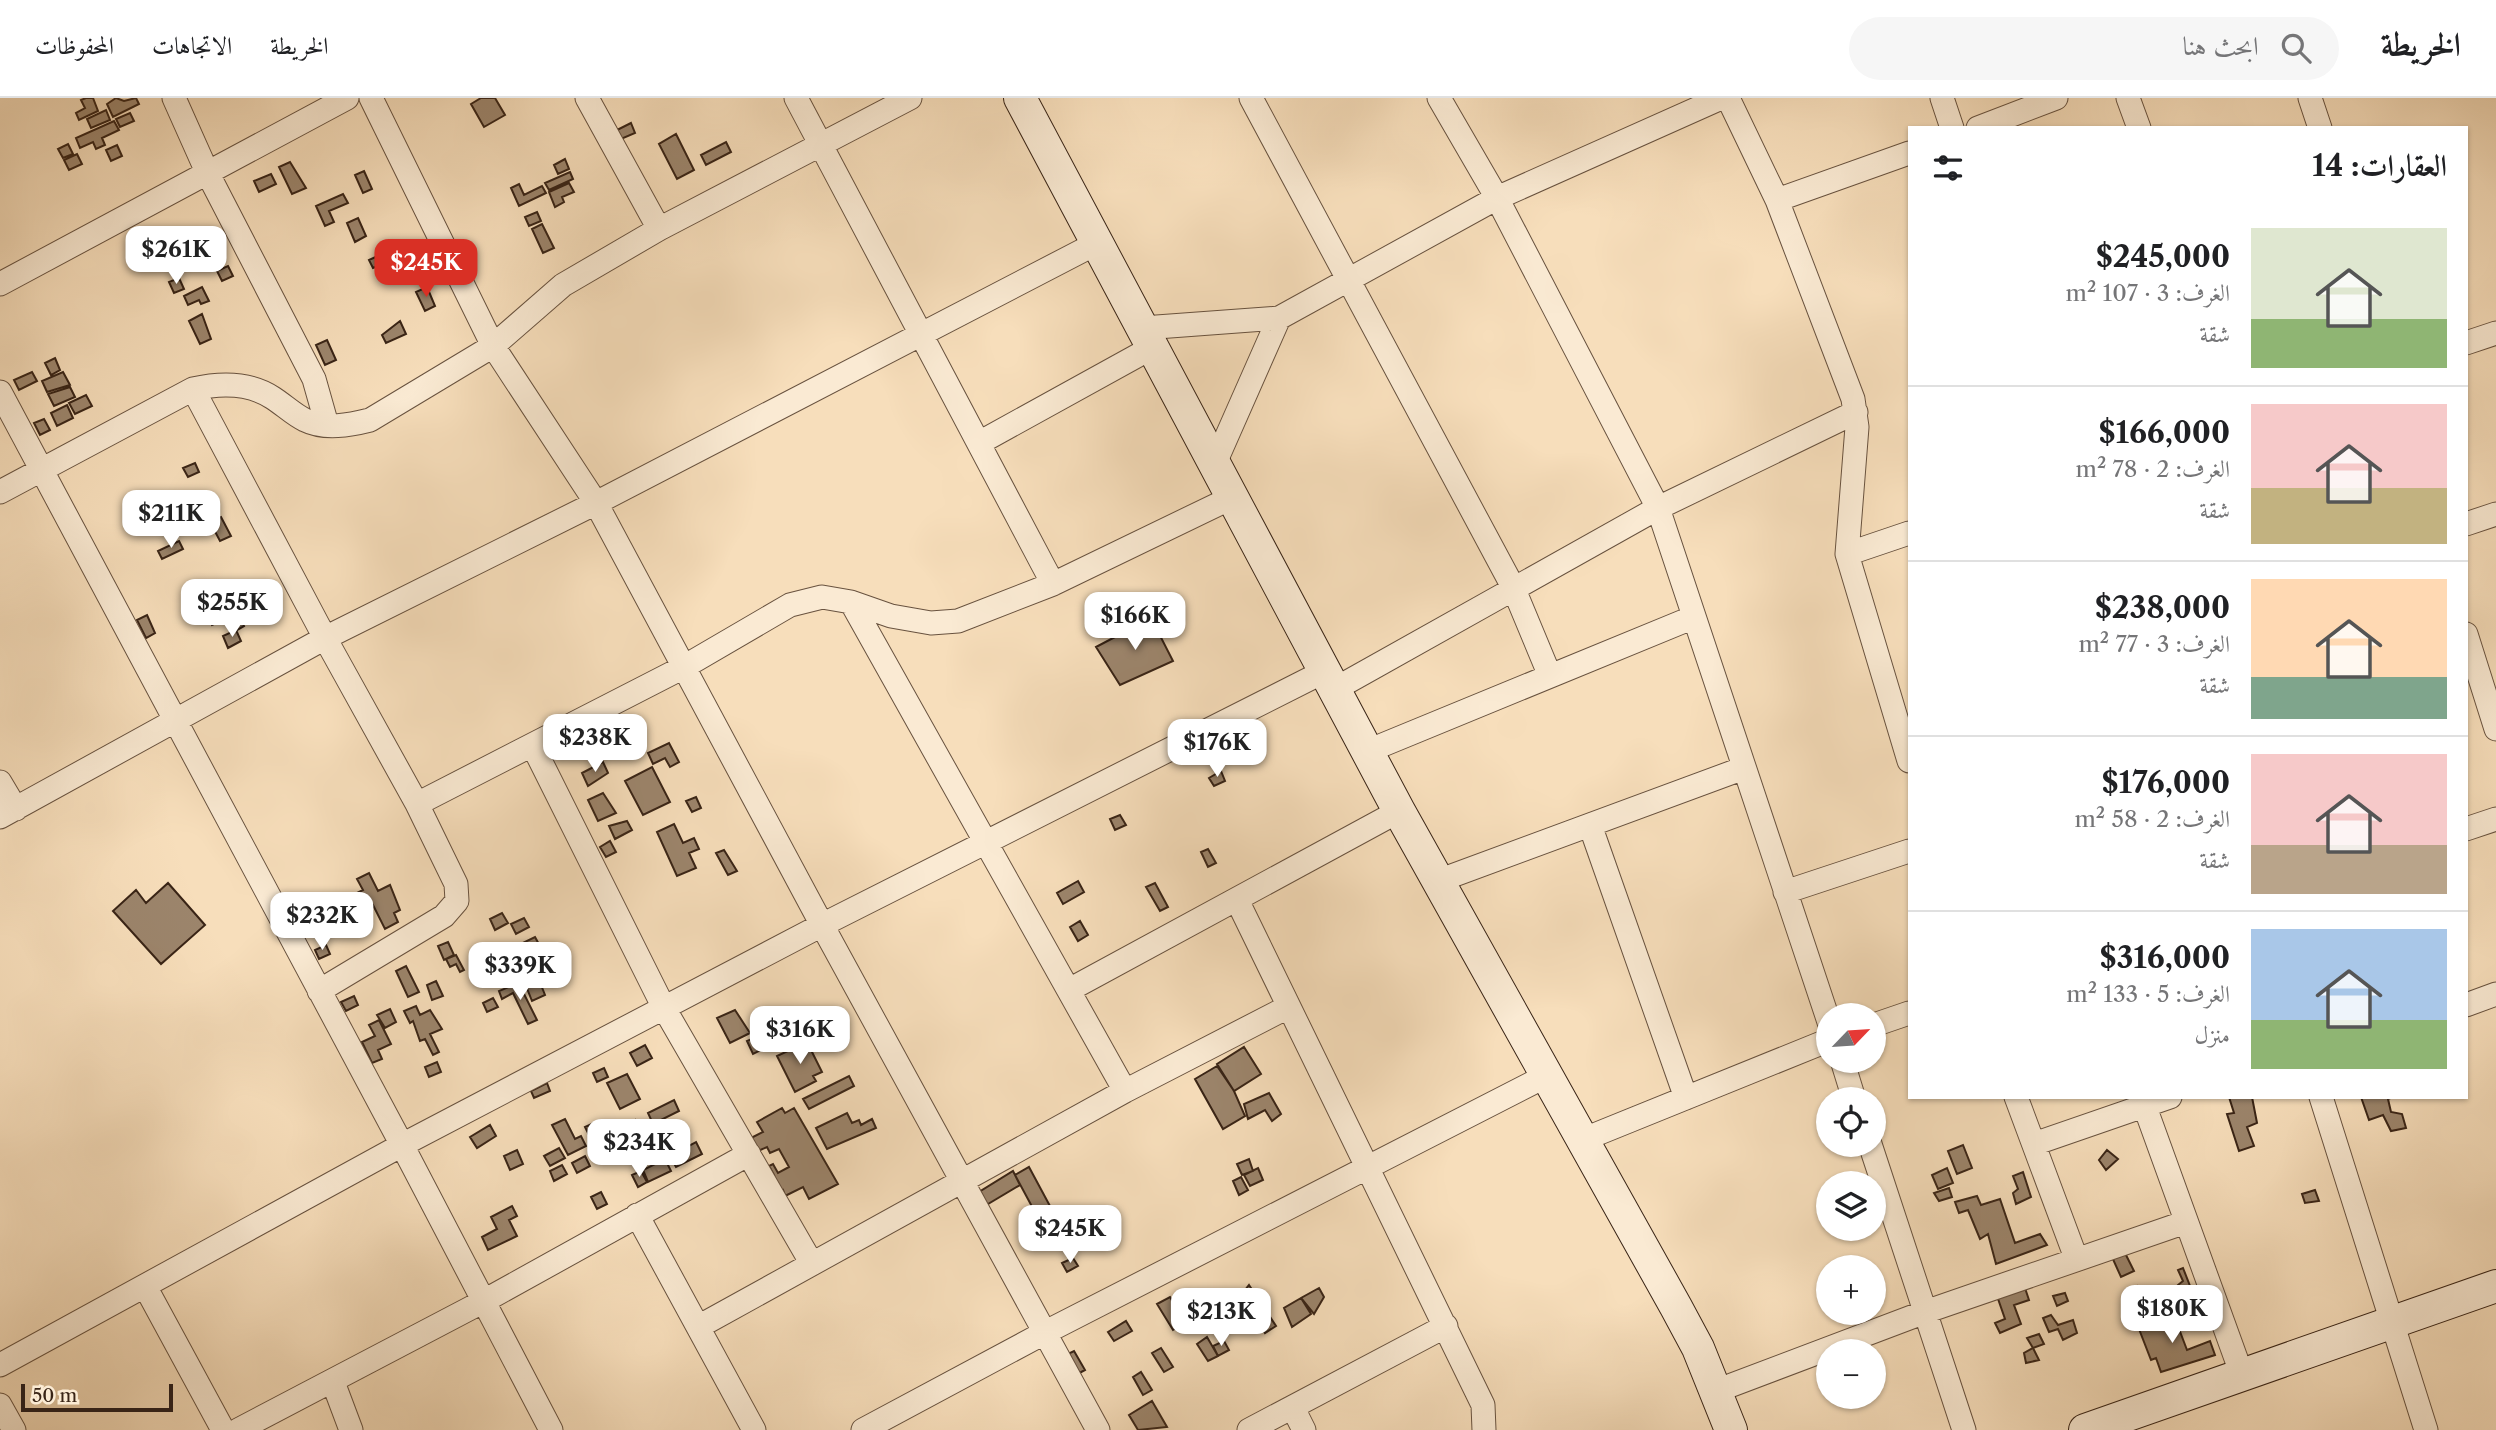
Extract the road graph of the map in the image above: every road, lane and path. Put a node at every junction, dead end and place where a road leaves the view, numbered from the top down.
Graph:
1 (174, 98) edge
2 (346, 98) edge
3 (371, 98) edge
4 (587, 98) edge
5 (796, 98) edge
6 (910, 98) edge
7 (1020, 98) edge
8 (1251, 98) edge
9 (1438, 98) edge
10 (1721, 98) edge
11 (1728, 98) edge
12 (1942, 98) edge
13 (2056, 98) edge
14 (2128, 98) edge
15 (2310, 98) edge
16 (1951, 126) edge
17 (1983, 126) edge
18 (2138, 126) edge
19 (2319, 126) edge
20 (821, 145) junction
21 (1908, 153) edge
22 (207, 172) junction
23 (1497, 198) junction
24 (1777, 200) junction
25 (659, 229) junction
26 (1097, 243) junction
27 (1348, 279) junction
28 (0, 284) edge
29 (1279, 318) junction
30 (920, 333) junction
31 (2496, 333) edge
32 (1148, 338) junction
33 (2468, 342) edge
34 (493, 346) junction
35 (193, 389) junction
36 (0, 392) edge
37 (1856, 412) junction
38 (327, 425) junction
39 (979, 443) junction
40 (1215, 463) junction
41 (42, 470) junction
42 (0, 492) edge
43 (1233, 497) junction
44 (596, 503) junction
45 (1658, 508) junction
46 (2496, 514) edge
47 (2468, 523) edge
48 (1908, 533) edge
49 (1847, 554) junction
50 (1053, 584) junction
51 (1513, 587) junction
52 (851, 602) junction
53 (1694, 617) junction
54 (325, 638) junction
55 (2468, 640) edge
56 (682, 668) junction
57 (1550, 676) junction
58 (1330, 680) junction
59 (1903, 719) edge
60 (174, 723) junction
61 (2496, 729) edge
62 (533, 746) junction
63 (1368, 751) junction
64 (1908, 754) edge
65 (1744, 768) junction
66 (0, 782) edge
67 (417, 804) junction
68 (1399, 811) junction
69 (8, 813) edge
70 (2496, 819) edge
71 (1590, 824) junction
72 (2468, 828) edge
73 (986, 843) junction
74 (1908, 851) edge
75 (1438, 881) junction
76 (1785, 892) junction
77 (1237, 900) junction
78 (822, 925) junction
79 (1069, 990) junction
80 (319, 991) junction
81 (2496, 994) edge
82 (1823, 1003) edge
83 (2468, 1004) edge
84 (1288, 1007) junction
85 (664, 1008) junction
86 (1908, 1013) edge
87 (1886, 1021) edge
88 (1816, 1045) edge
89 (1546, 1076) junction
90 (1125, 1091) junction
91 (1686, 1098) junction
92 (2017, 1099) edge
93 (2165, 1099) edge
94 (2322, 1099) edge
95 (2145, 1107) junction
96 (1582, 1140) junction
97 (2034, 1144) junction
98 (402, 1145) junction
99 (749, 1154) junction
100 (1874, 1157) edge
101 (1365, 1168) junction
102 (962, 1182) junction
103 (637, 1215) junction
104 (2186, 1222) junction
105 (2076, 1258) junction
106 (812, 1264) junction
107 (2496, 1286) edge
108 (146, 1288) junction
109 (484, 1301) junction
110 (1925, 1312) junction
111 (2394, 1322) junction
112 (1446, 1326) junction
113 (698, 1327) junction
114 (1044, 1333) junction
115 (0, 1365) edge
116 (2242, 1375) junction
117 (333, 1382) junction
118 (1716, 1391) junction
119 (0, 1405) edge
120 (1293, 1408) junction
121 (2132, 1422) edge
122 (14, 1430) edge
123 (223, 1430) edge
124 (238, 1430) edge
125 (351, 1430) edge
126 (551, 1430) edge
127 (754, 1430) edge
128 (863, 1430) edge
129 (1098, 1430) edge
130 (1249, 1430) edge
131 (1304, 1430) edge
132 (1484, 1430) edge
133 (1731, 1430) edge
134 (1964, 1430) edge
135 (2085, 1430) edge
136 (2426, 1430) edge

1 - 22 street
2 - 22 street
3 - 34 street
4 - 25 street
5 - 20 street
6 - 20 street
7 - 26 street
8 - 27 street
9 - 23 street
10 - 23 street
11 - 24 street
12 - 16 street
13 - 17 street
14 - 18 street
15 - 19 street
20 - 25 street
20 - 30 street
21 - 24 street
22 - 28 street
22 - 38 street
23 - 27 street
23 - 45 street
24 - 37 street
25 - 34 street
26 - 30 street
26 - 32 street
27 - 29 street
27 - 51 street
29 - 32 street
29 - 40 street
30 - 39 street
30 - 44 street
31 - 33 street
32 - 39 street
32 - 40 street
34 - 38 street
34 - 44 street
35 - 38 street
35 - 41 street
35 - 54 street
36 - 41 street
37 - 45 street
37 - 49 street
39 - 50 street
40 - 43 street
41 - 42 street
41 - 60 street
43 - 50 street
43 - 58 street
44 - 54 street
44 - 56 street
45 - 51 street
45 - 53 street
46 - 47 street
48 - 49 street
49 - 59 street
50 - 52 street
51 - 57 street
51 - 58 street
52 - 56 street
52 - 73 street
53 - 57 street
53 - 65 street
54 - 60 street
54 - 67 street
55 - 61 street
56 - 62 street
56 - 78 street
57 - 63 street
58 - 63 street
58 - 73 street
59 - 64 street
60 - 69 street
60 - 80 street
62 - 67 street
62 - 85 street
63 - 68 street
65 - 71 street
65 - 76 street
66 - 69 street
67 - 80 street
68 - 75 street
68 - 77 street
70 - 72 street
71 - 75 street
71 - 91 street
73 - 78 street
73 - 79 street
74 - 76 street
75 - 89 street
76 - 82 street
77 - 79 street
77 - 84 street
78 - 85 street
78 - 102 street
79 - 90 street
80 - 98 street
81 - 83 street
84 - 90 street
84 - 101 street
85 - 98 street
85 - 99 street
86 - 87 street
88 - 91 street
89 - 96 street
89 - 101 street
90 - 102 street
91 - 96 street
92 - 97 street
93 - 95 street
94 - 111 street
95 - 97 street
95 - 104 street
96 - 118 street
97 - 105 street
98 - 108 street
98 - 109 street
99 - 103 street
99 - 106 street
100 - 110 street
101 - 112 street
101 - 114 street
102 - 106 street
102 - 114 street
103 - 109 street
103 - 113 street
104 - 105 street
104 - 116 street
105 - 110 street
106 - 113 street
107 - 111 street
108 - 115 street
108 - 123 street
109 - 117 street
109 - 126 street
110 - 118 street
110 - 134 street
111 - 116 street
111 - 136 street
112 - 120 street
112 - 132 street
113 - 127 street
114 - 128 street
114 - 129 street
116 - 121 street
117 - 124 street
117 - 125 street
118 - 133 street
119 - 122 street
120 - 130 street
120 - 131 street
121 - 135 street

